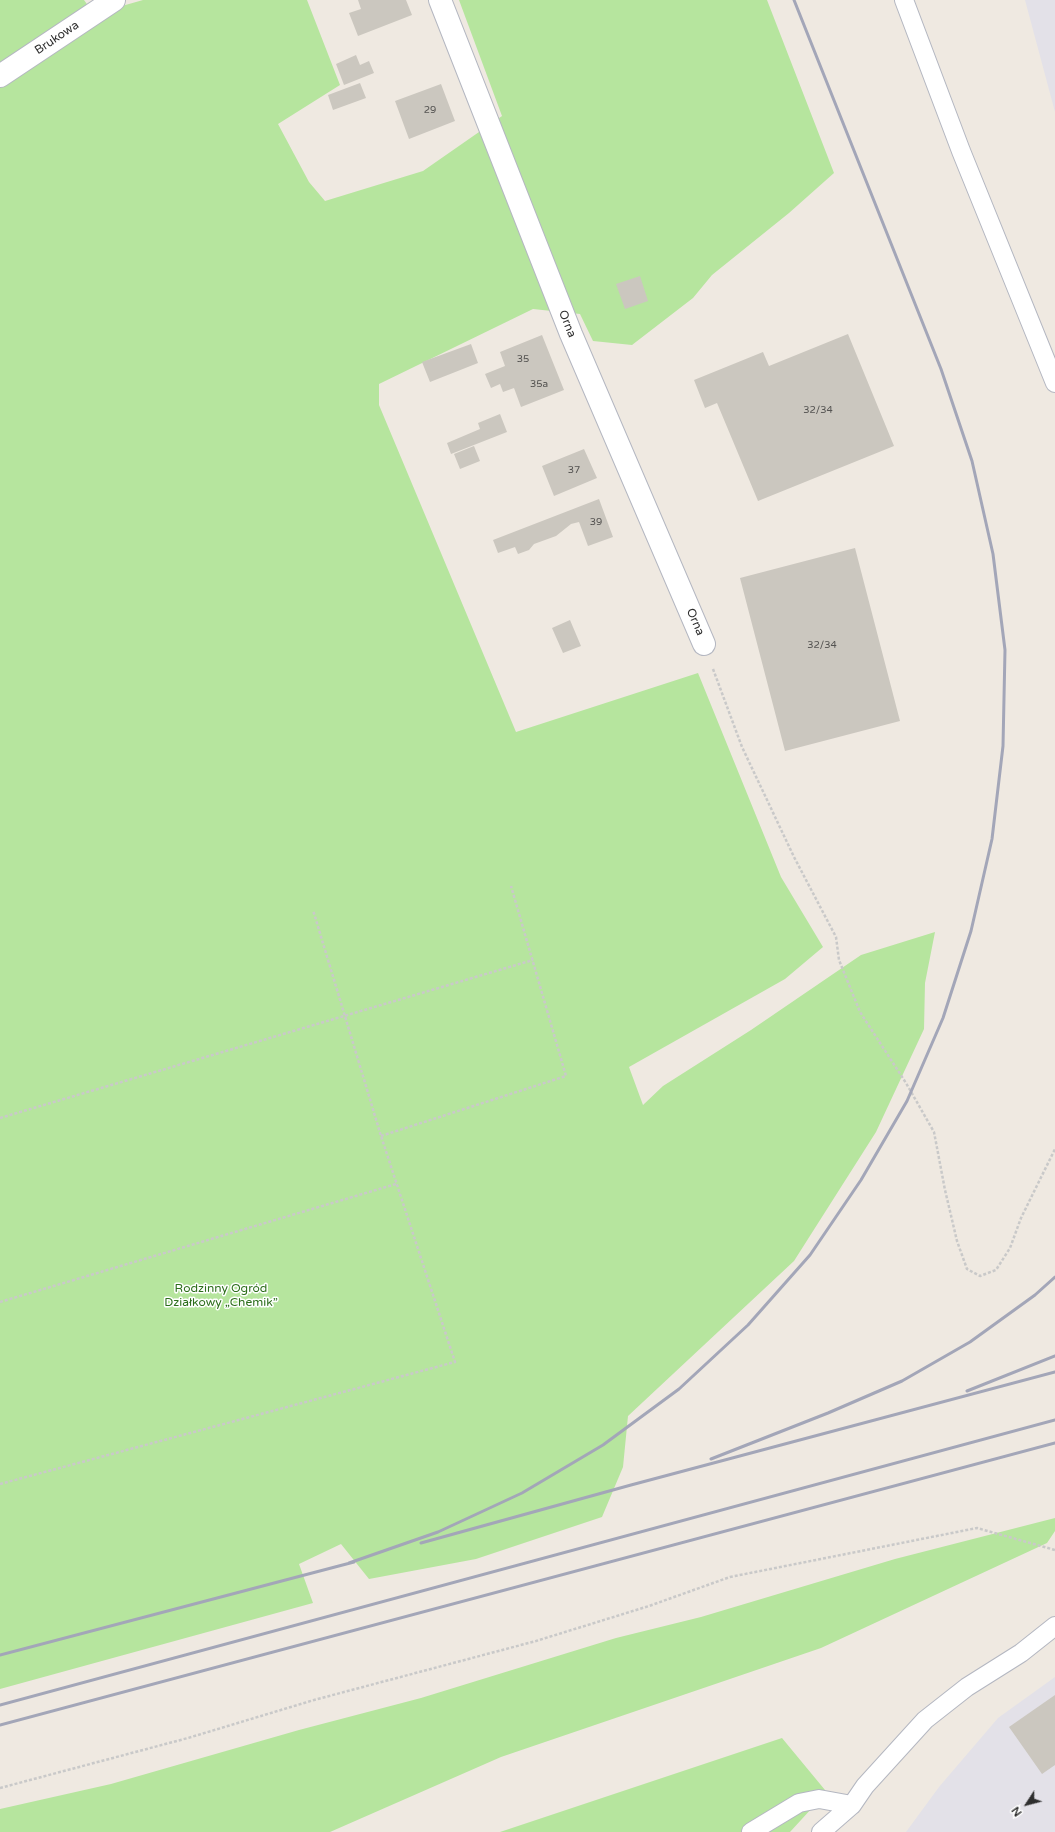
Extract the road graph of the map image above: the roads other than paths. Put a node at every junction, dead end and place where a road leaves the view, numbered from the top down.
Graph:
1 (114, 0) edge
2 (440, 0) edge
3 (904, 0) edge
4 (0, 76) edge
5 (1055, 382) edge
6 (704, 644) road end
7 (1055, 1626) edge
8 (852, 1805) junction
9 (751, 1832) edge
10 (821, 1832) edge

1 - 4 street, Brukowa
2 - 6 street, Orna
3 - 5 lane
7 - 8 lane
8 - 9 lane
8 - 10 lane

